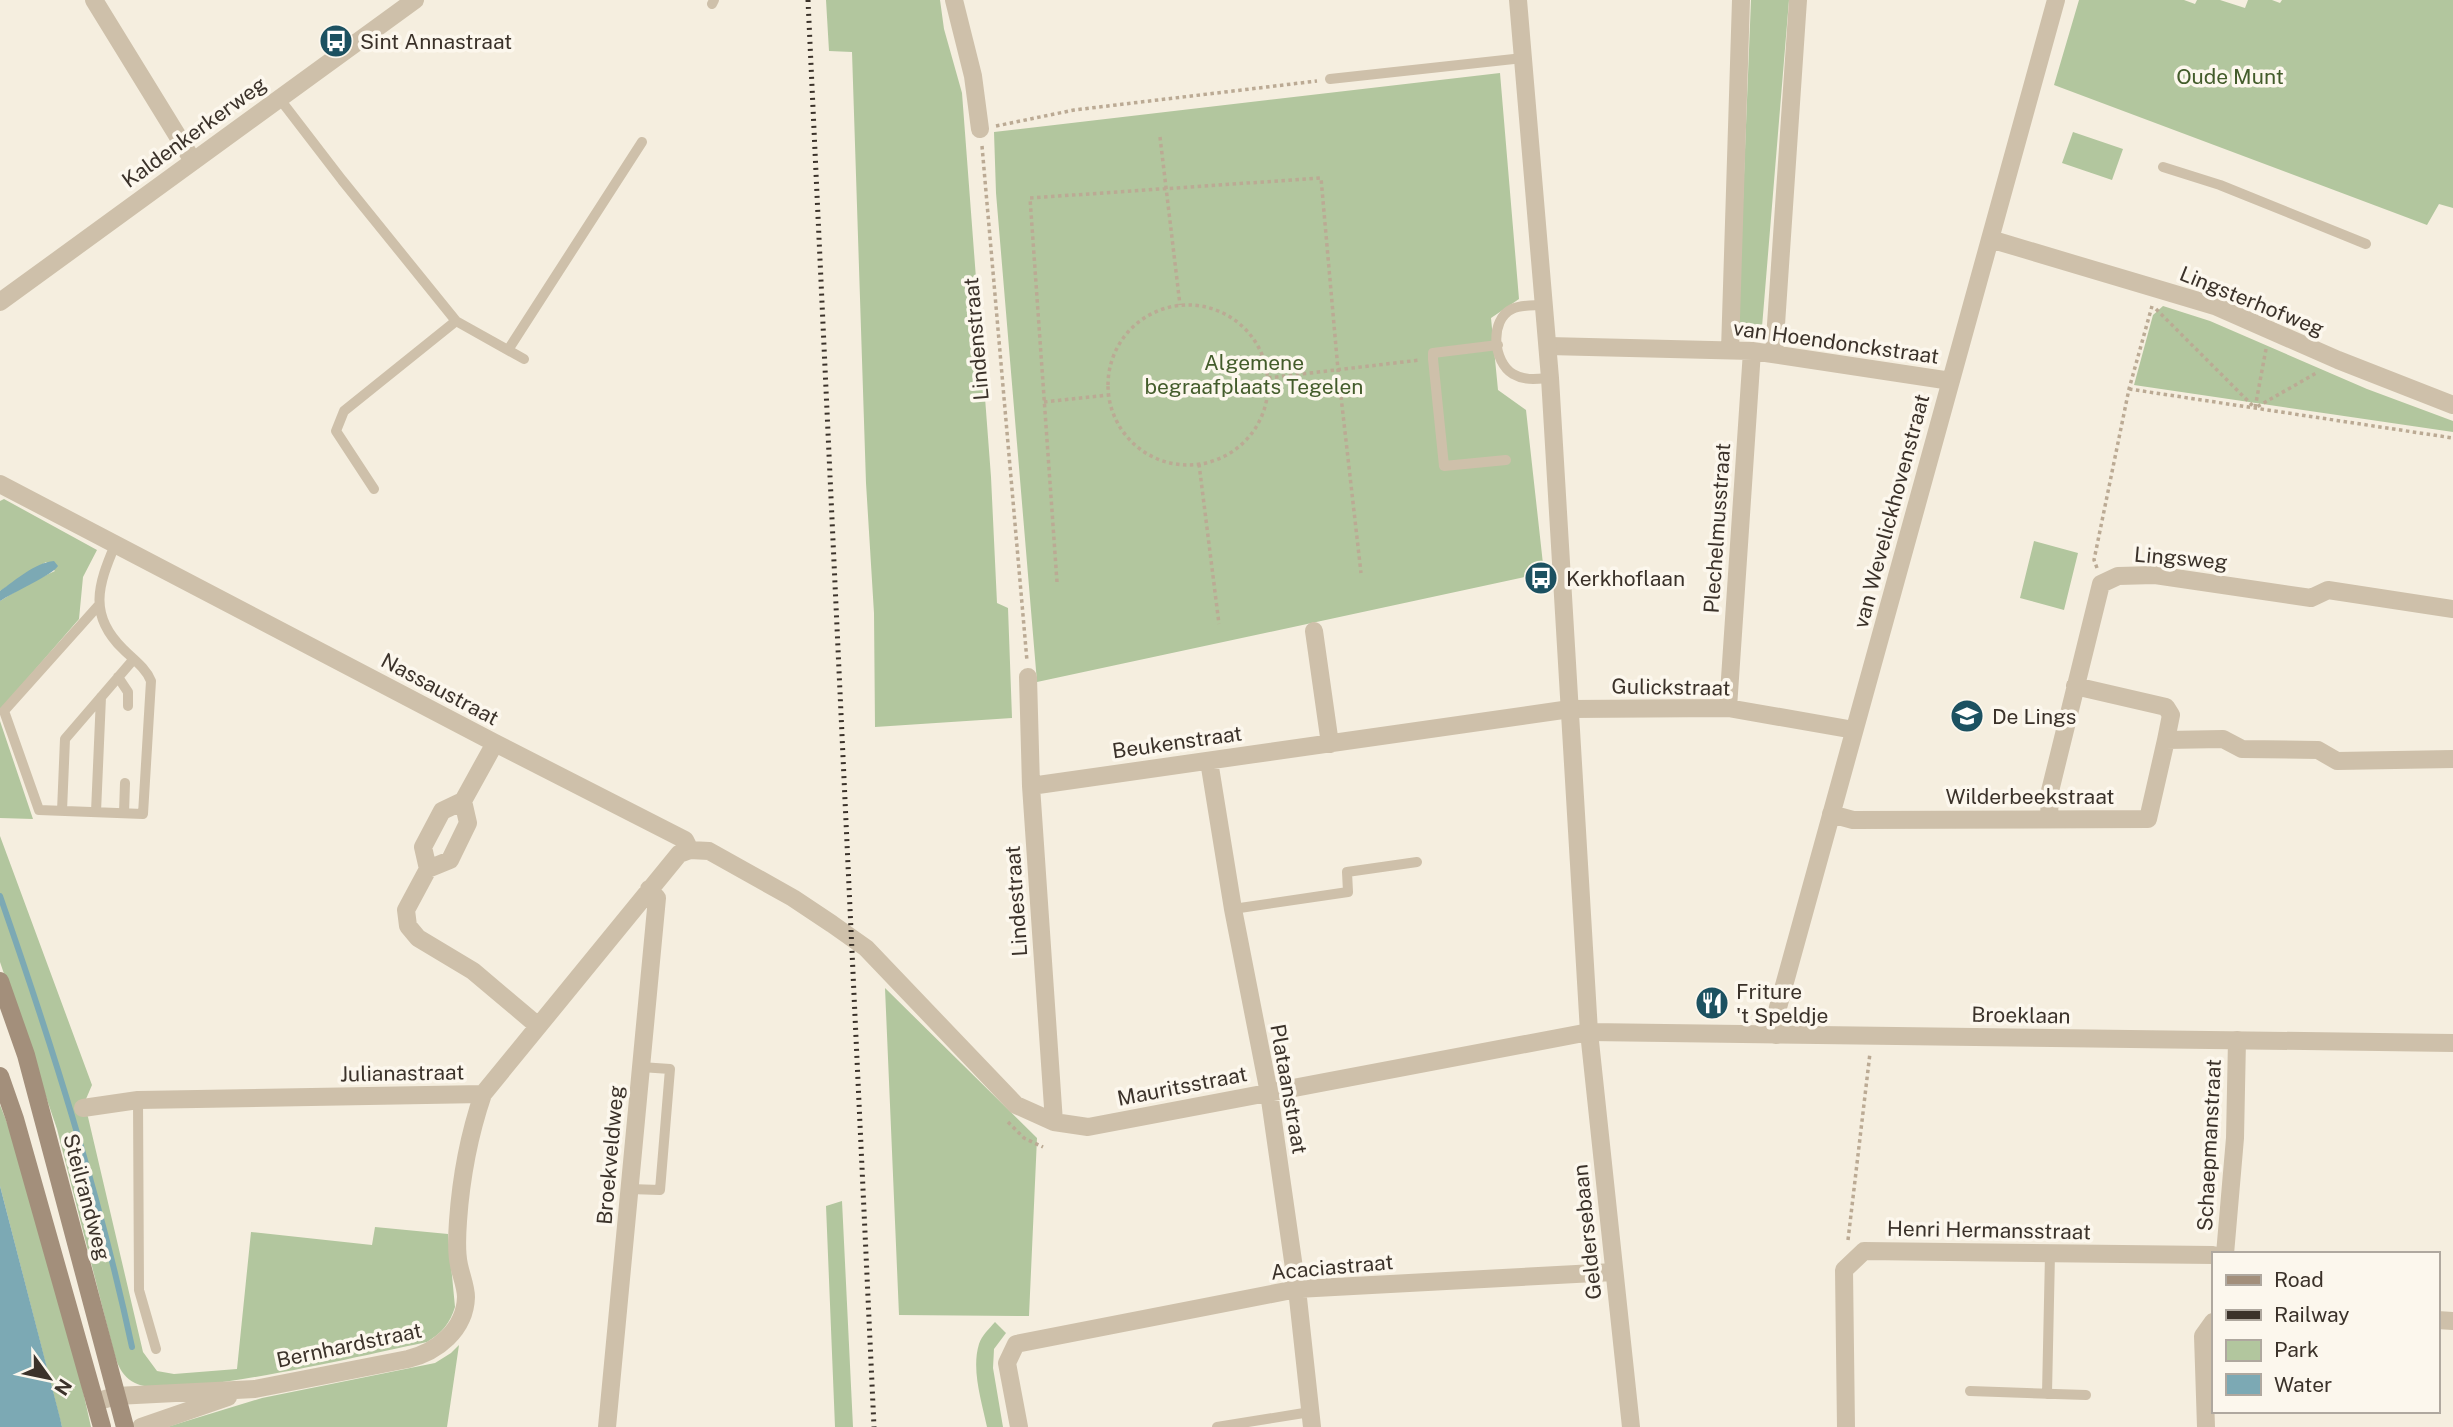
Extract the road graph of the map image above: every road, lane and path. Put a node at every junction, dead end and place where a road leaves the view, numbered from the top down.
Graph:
1 (94, 0) edge
2 (415, 0) edge
3 (954, 0) edge
4 (1518, 0) edge
5 (1741, 0) edge
6 (1798, 0) edge
7 (2056, 0) edge
8 (1523, 58) junction
9 (1330, 79) joint
10 (279, 99) junction
11 (980, 129) junction
12 (1160, 137) dead end
13 (642, 142) dead end
14 (193, 161) junction
15 (2164, 167) dead end
16 (1166, 188) junction
17 (1990, 239) junction
18 (2366, 244) dead end
19 (2155, 296) junction
20 (0, 302) edge
21 (1180, 305) junction
22 (1545, 305) junction
23 (456, 321) junction
24 (2269, 330) junction
25 (1498, 345) junction
26 (1548, 346) junction
27 (508, 350) junction
28 (1730, 350) junction
29 (1752, 351) junction
30 (1774, 354) junction
31 (523, 359) dead end
32 (1433, 359) junction
33 (2338, 360) junction
34 (1338, 370) junction
35 (1550, 377) junction
36 (1268, 378) junction
37 (1951, 381) junction
38 (2129, 389) junction
39 (1108, 395) junction
40 (1044, 402) junction
41 (2453, 405) edge
42 (2255, 408) junction
43 (2453, 438) edge
44 (1506, 460) dead end
45 (1199, 464) junction
46 (0, 484) edge
47 (374, 489) dead end
48 (115, 545) junction
49 (1361, 573) dead end
50 (1056, 582) dead end
51 (2101, 584) junction
52 (98, 606) junction
53 (2453, 609) edge
54 (1219, 624) dead end
55 (1314, 631) dead end
56 (134, 660) junction
57 (118, 677) junction
58 (1028, 677) joint
59 (2075, 686) junction
60 (101, 697) junction
61 (128, 706) dead end
62 (1728, 708) junction
63 (1570, 709) junction
64 (1854, 730) junction
65 (2166, 740) junction
66 (495, 743) junction
67 (1330, 744) junction
68 (2453, 759) edge
69 (1209, 761) junction
70 (125, 783) dead end
71 (1031, 786) junction
72 (463, 801) junction
73 (62, 811) junction
74 (96, 812) junction
75 (124, 813) junction
76 (1831, 814) junction
77 (2049, 819) junction
78 (690, 850) junction
79 (1417, 862) dead end
80 (428, 869) junction
81 (649, 889) junction
82 (1233, 909) junction
83 (852, 937) joint
84 (0, 981) edge
85 (537, 1025) junction
86 (1589, 1032) junction
87 (1776, 1035) junction
88 (1872, 1036) junction
89 (2237, 1040) junction
90 (2453, 1043) edge
91 (641, 1067) junction
92 (0, 1076) edge
93 (1269, 1093) junction
94 (483, 1094) junction
95 (138, 1100) junction
96 (83, 1108) dead end
97 (1054, 1122) junction
98 (630, 1189) junction
99 (2225, 1252) edge
100 (2050, 1254) junction
101 (2212, 1255) edge
102 (1844, 1270) junction
103 (1614, 1272) junction
104 (1297, 1290) junction
105 (2212, 1323) edge
106 (156, 1349) dead end
107 (255, 1389) junction
108 (1970, 1391) dead end
109 (2047, 1394) junction
110 (2086, 1395) dead end
111 (117, 1396) junction
112 (95, 1402) junction
113 (1311, 1420) edge
114 (102, 1427) edge
115 (125, 1427) edge
116 (141, 1427) edge
117 (607, 1427) edge
118 (1019, 1427) edge
119 (1217, 1427) edge
120 (1631, 1427) edge
121 (1846, 1427) edge
122 (2206, 1427) edge

1 - 14 street
2 - 10 street, Kaldenkerkerweg
3 - 11 street
4 - 8 street
5 - 28 street
6 - 30 street
7 - 17 street, van Wevelickhovenstraat
8 - 9 lane
8 - 22 street
9 - 11 path
10 - 14 street, Kaldenkerkerweg
10 - 23 lane
11 - 58 path, Lindenstraat
12 - 16 path
13 - 27 lane
14 - 20 street, Kaldenkerkerweg
15 - 18 lane
16 - 21 path
16 - 34 path
16 - 40 path
17 - 19 street, Lingsterhofweg
17 - 37 street, van Wevelickhovenstraat
19 - 24 street, Lingsterhofweg
19 - 38 path
19 - 42 path
21 - 36 path
21 - 39 path
22 - 25 lane
22 - 26 street
23 - 27 lane
23 - 47 lane
24 - 33 street, Lingsterhofweg
24 - 42 path
25 - 32 lane
25 - 35 lane
26 - 28 street, van Hoendonckstraat
26 - 35 street
27 - 31 lane
28 - 29 street, van Hoendonckstraat
29 - 30 street, van Hoendonckstraat
29 - 62 street, Plechelmusstraat
30 - 37 street, van Hoendonckstraat
32 - 34 path
32 - 44 lane
33 - 41 street, Lingsterhofweg
33 - 42 path
34 - 36 path
34 - 49 path
35 - 63 street
36 - 45 path
37 - 64 street, van Wevelickhovenstraat
38 - 42 path
38 - 51 path
39 - 40 path
39 - 45 path
40 - 50 path
42 - 43 path
45 - 54 path
46 - 48 street, Nassaustraat
48 - 52 lane
48 - 66 street, Nassaustraat
51 - 53 street, Lingsweg
51 - 59 street
52 - 56 lane
52 - 73 lane
55 - 67 street
56 - 57 lane
56 - 75 lane
57 - 60 lane
57 - 61 lane
58 - 71 street, Lindestraat
59 - 65 street, Wilderbeekstraat
59 - 77 street
60 - 73 lane
60 - 74 lane
62 - 63 street, Gulickstraat
62 - 64 street, Gulickstraat
63 - 67 street, Beukenstraat
63 - 86 street
64 - 76 street, van Wevelickhovenstraat
65 - 68 street
65 - 77 street, Wilderbeekstraat
66 - 72 street
66 - 78 street, Nassaustraat
67 - 69 street, Beukenstraat
69 - 71 street, Beukenstraat
69 - 82 street, Plataanstraat
70 - 75 lane
71 - 97 street, Lindestraat
72 - 80 street
72 - 80 street
73 - 74 lane
74 - 75 lane
76 - 77 street, Wilderbeekstraat
76 - 87 street, van Wevelickhovenstraat
78 - 81 street, Julianastraat
78 - 83 street, Nassaustraat
79 - 82 lane
80 - 85 street
81 - 85 street, Julianastraat
81 - 91 street, Broekveldweg
82 - 93 street, Plataanstraat
83 - 97 street, Mauritsstraat
84 - 111 main road, Steilrandweg
85 - 94 street, Julianastraat
86 - 87 street, Broeklaan
86 - 93 street, Mauritsstraat
86 - 103 street, Geldersebaan
87 - 88 street, Broeklaan
88 - 89 street, Broeklaan
88 - 102 path
89 - 90 street, Broeklaan
89 - 99 street, Schaepmanstraat
91 - 98 street, Broekveldweg
91 - 98 lane
92 - 112 main road
93 - 97 street, Mauritsstraat
93 - 104 street, Plataanstraat
94 - 95 street, Julianastraat
94 - 107 street, Bernhardstraat
95 - 96 street, Julianastraat
95 - 106 lane
98 - 117 street, Broekveldweg
100 - 101 street, Henri Hermansstraat
100 - 102 street, Henri Hermansstraat
100 - 109 lane
102 - 121 street
103 - 104 street, Acaciastraat
103 - 120 street, Geldersebaan
104 - 113 street, Plataanstraat
104 - 118 street, Acaciastraat
105 - 122 street
107 - 111 street, Bernhardstraat
107 - 116 street, Bernhardstraat
108 - 109 lane
109 - 110 lane
111 - 112 street, Bernhardstraat
111 - 115 main road, Steilrandweg
112 - 114 main road
113 - 119 lane

